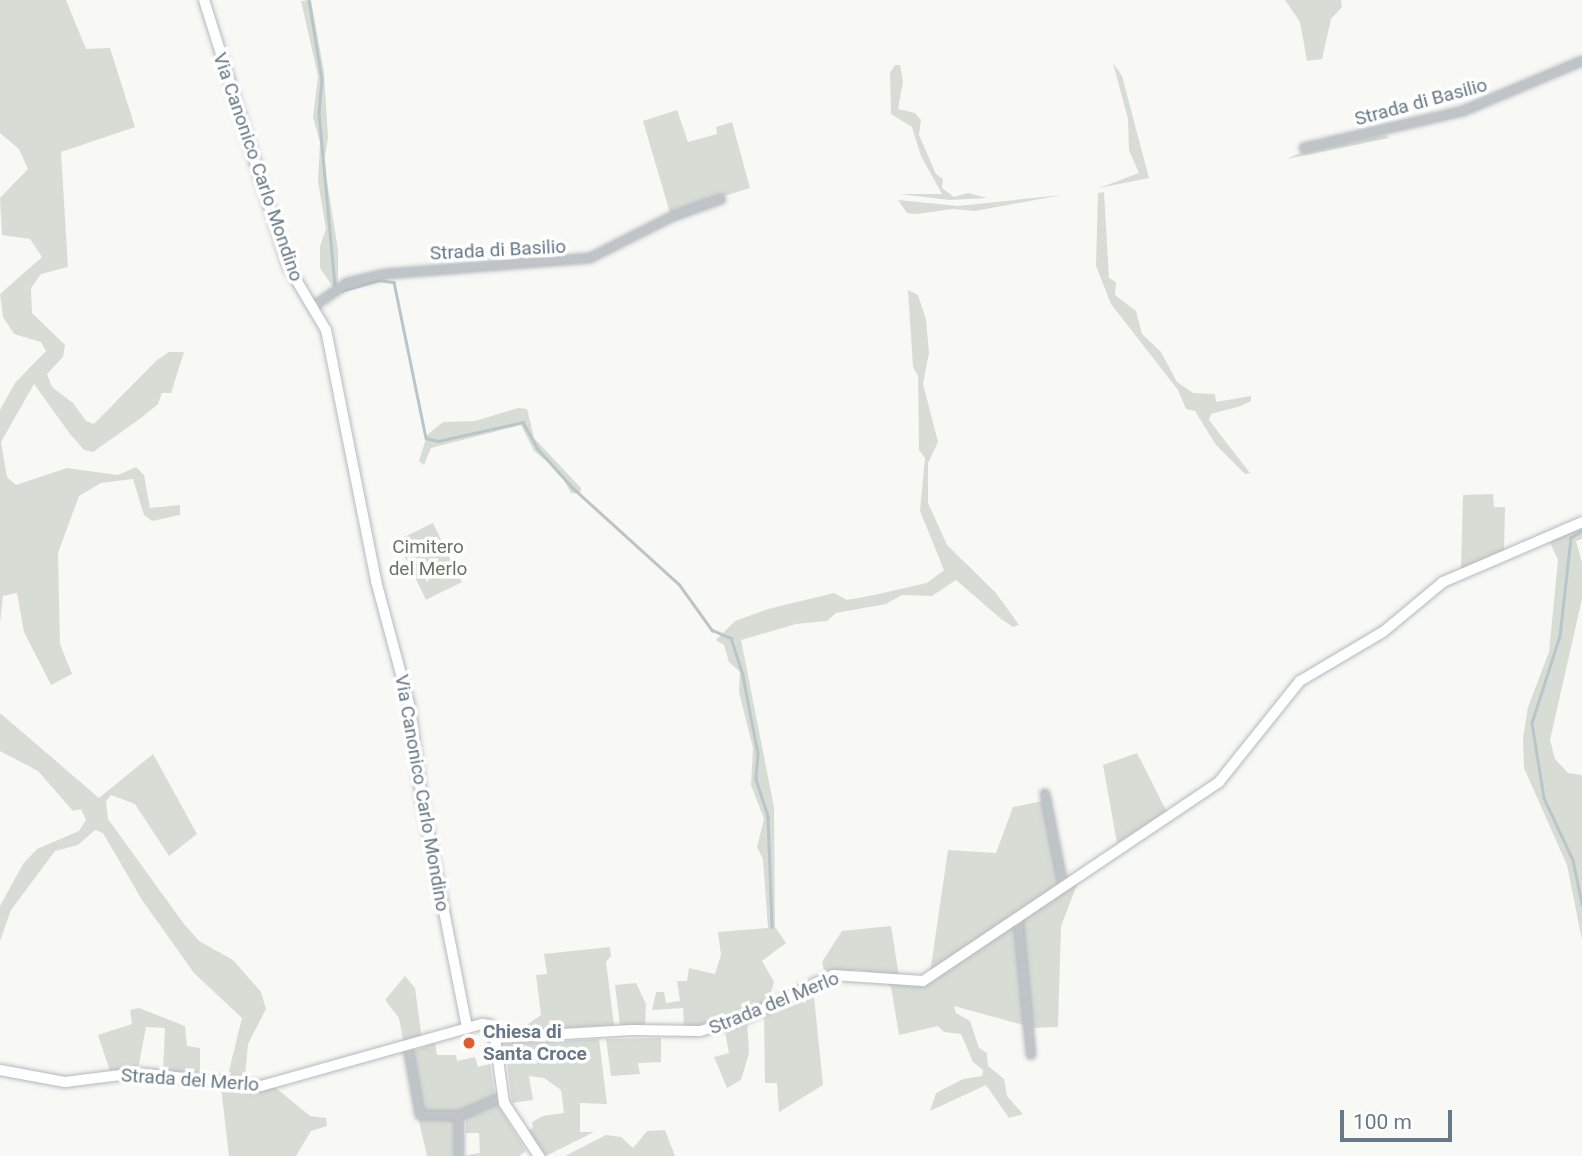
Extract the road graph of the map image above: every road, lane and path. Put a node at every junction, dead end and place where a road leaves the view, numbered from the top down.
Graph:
1 (204, 0) edge
2 (1582, 61) edge
3 (1304, 148) dead end
4 (721, 199) dead end
5 (313, 306) junction
6 (1582, 522) edge
7 (1045, 794) dead end
8 (1063, 885) junction
9 (1018, 917) junction
10 (467, 1027) junction
11 (495, 1038) junction
12 (408, 1048) junction
13 (1031, 1054) dead end
14 (0, 1070) edge
15 (502, 1097) junction
16 (459, 1116) junction
17 (459, 1156) edge
18 (539, 1156) edge

1 - 5 street, Via Canonico Carlo Mondino
2 - 3 street, Strada di Basilio
4 - 5 street, Strada di Basilio
5 - 10 street, Via Canonico Carlo Mondino
6 - 8 street, Strada del Merlo
7 - 8 street
8 - 9 street, Strada del Merlo
9 - 11 street, Strada del Merlo
9 - 13 street
10 - 11 street, Strada del Merlo
10 - 12 street, Strada del Merlo
11 - 15 street
12 - 14 street, Strada del Merlo
12 - 16 street
15 - 16 street
15 - 18 street
16 - 17 street

